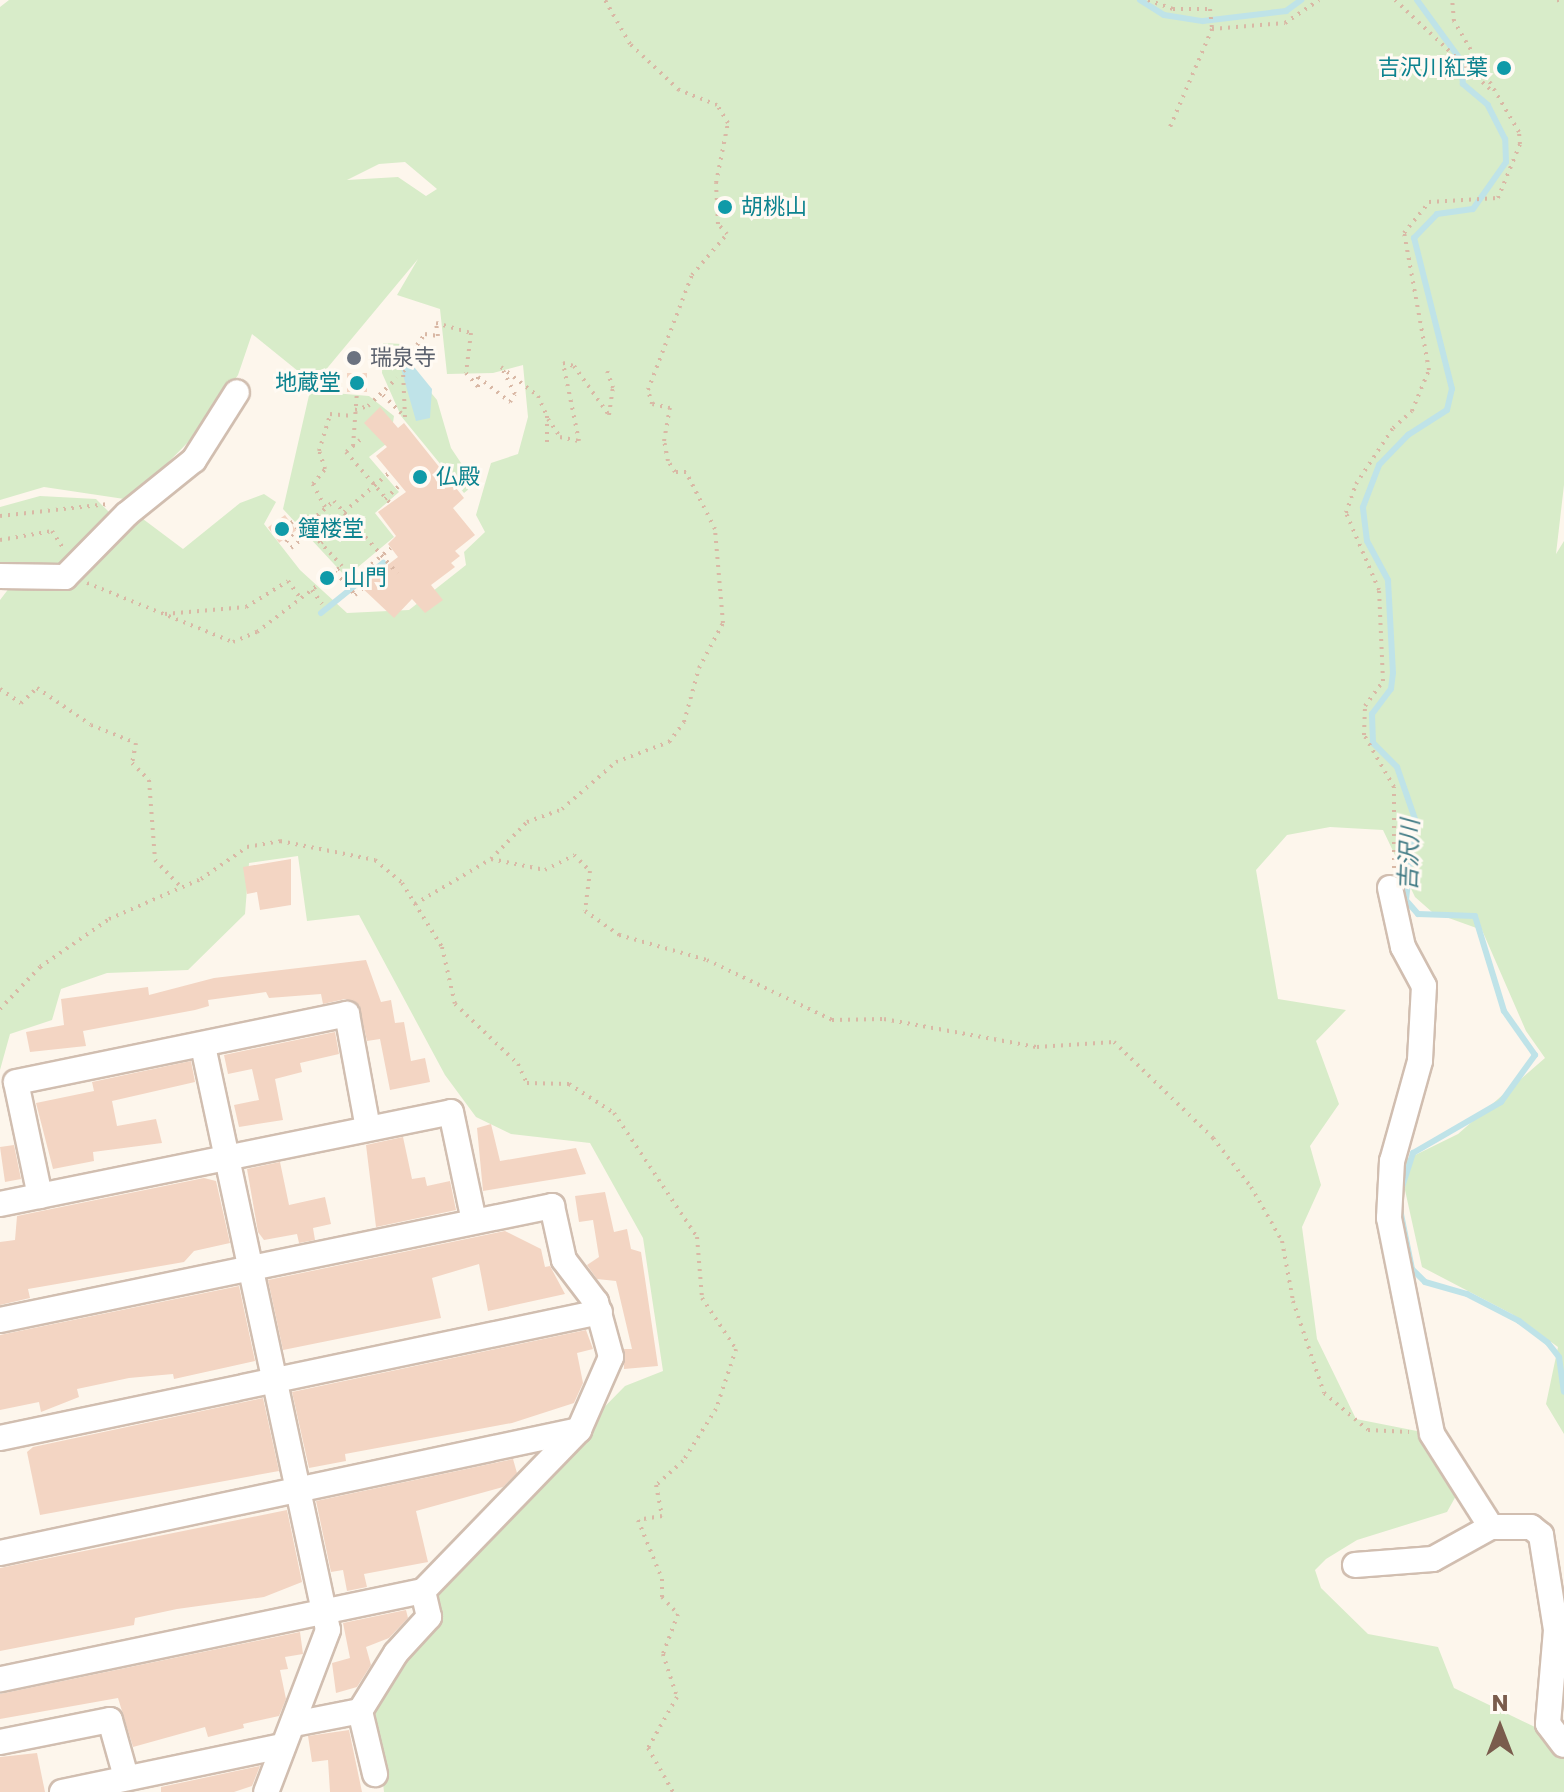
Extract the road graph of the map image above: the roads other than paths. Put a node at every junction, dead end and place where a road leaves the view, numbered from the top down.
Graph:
1 (237, 392) dead end
2 (0, 576) edge
3 (1390, 888) road end
4 (203, 1046) junction
5 (368, 1128) junction
6 (229, 1157) junction
7 (40, 1196) junction
8 (0, 1204) edge
9 (474, 1221) junction
10 (252, 1267) junction
11 (600, 1312) junction
12 (0, 1320) edge
13 (276, 1380) junction
14 (579, 1430) junction
15 (0, 1438) edge
16 (300, 1489) junction
17 (1491, 1527) junction
18 (0, 1553) edge
19 (1355, 1565) dead end
20 (423, 1591) junction
21 (326, 1612) junction
22 (0, 1679) edge
23 (360, 1711) junction
24 (289, 1735) junction
25 (0, 1742) edge
26 (1564, 1745) edge
27 (375, 1774) dead end
28 (126, 1777) junction
29 (62, 1792) edge
30 (266, 1792) edge

1 - 2 street
3 - 17 street
4 - 5 street
4 - 6 street
4 - 7 street
5 - 6 street
5 - 9 street
6 - 7 street
6 - 10 street
7 - 8 street
9 - 10 street
9 - 11 street
10 - 12 street
10 - 13 street
11 - 13 street
11 - 14 street
13 - 15 street
13 - 16 street
14 - 16 street
14 - 20 street
16 - 18 street
16 - 21 street
17 - 19 street
17 - 26 street
20 - 21 street
20 - 23 street
21 - 22 street
21 - 24 street
23 - 24 street
23 - 27 street
24 - 28 street
24 - 30 street
25 - 28 street
28 - 29 street

